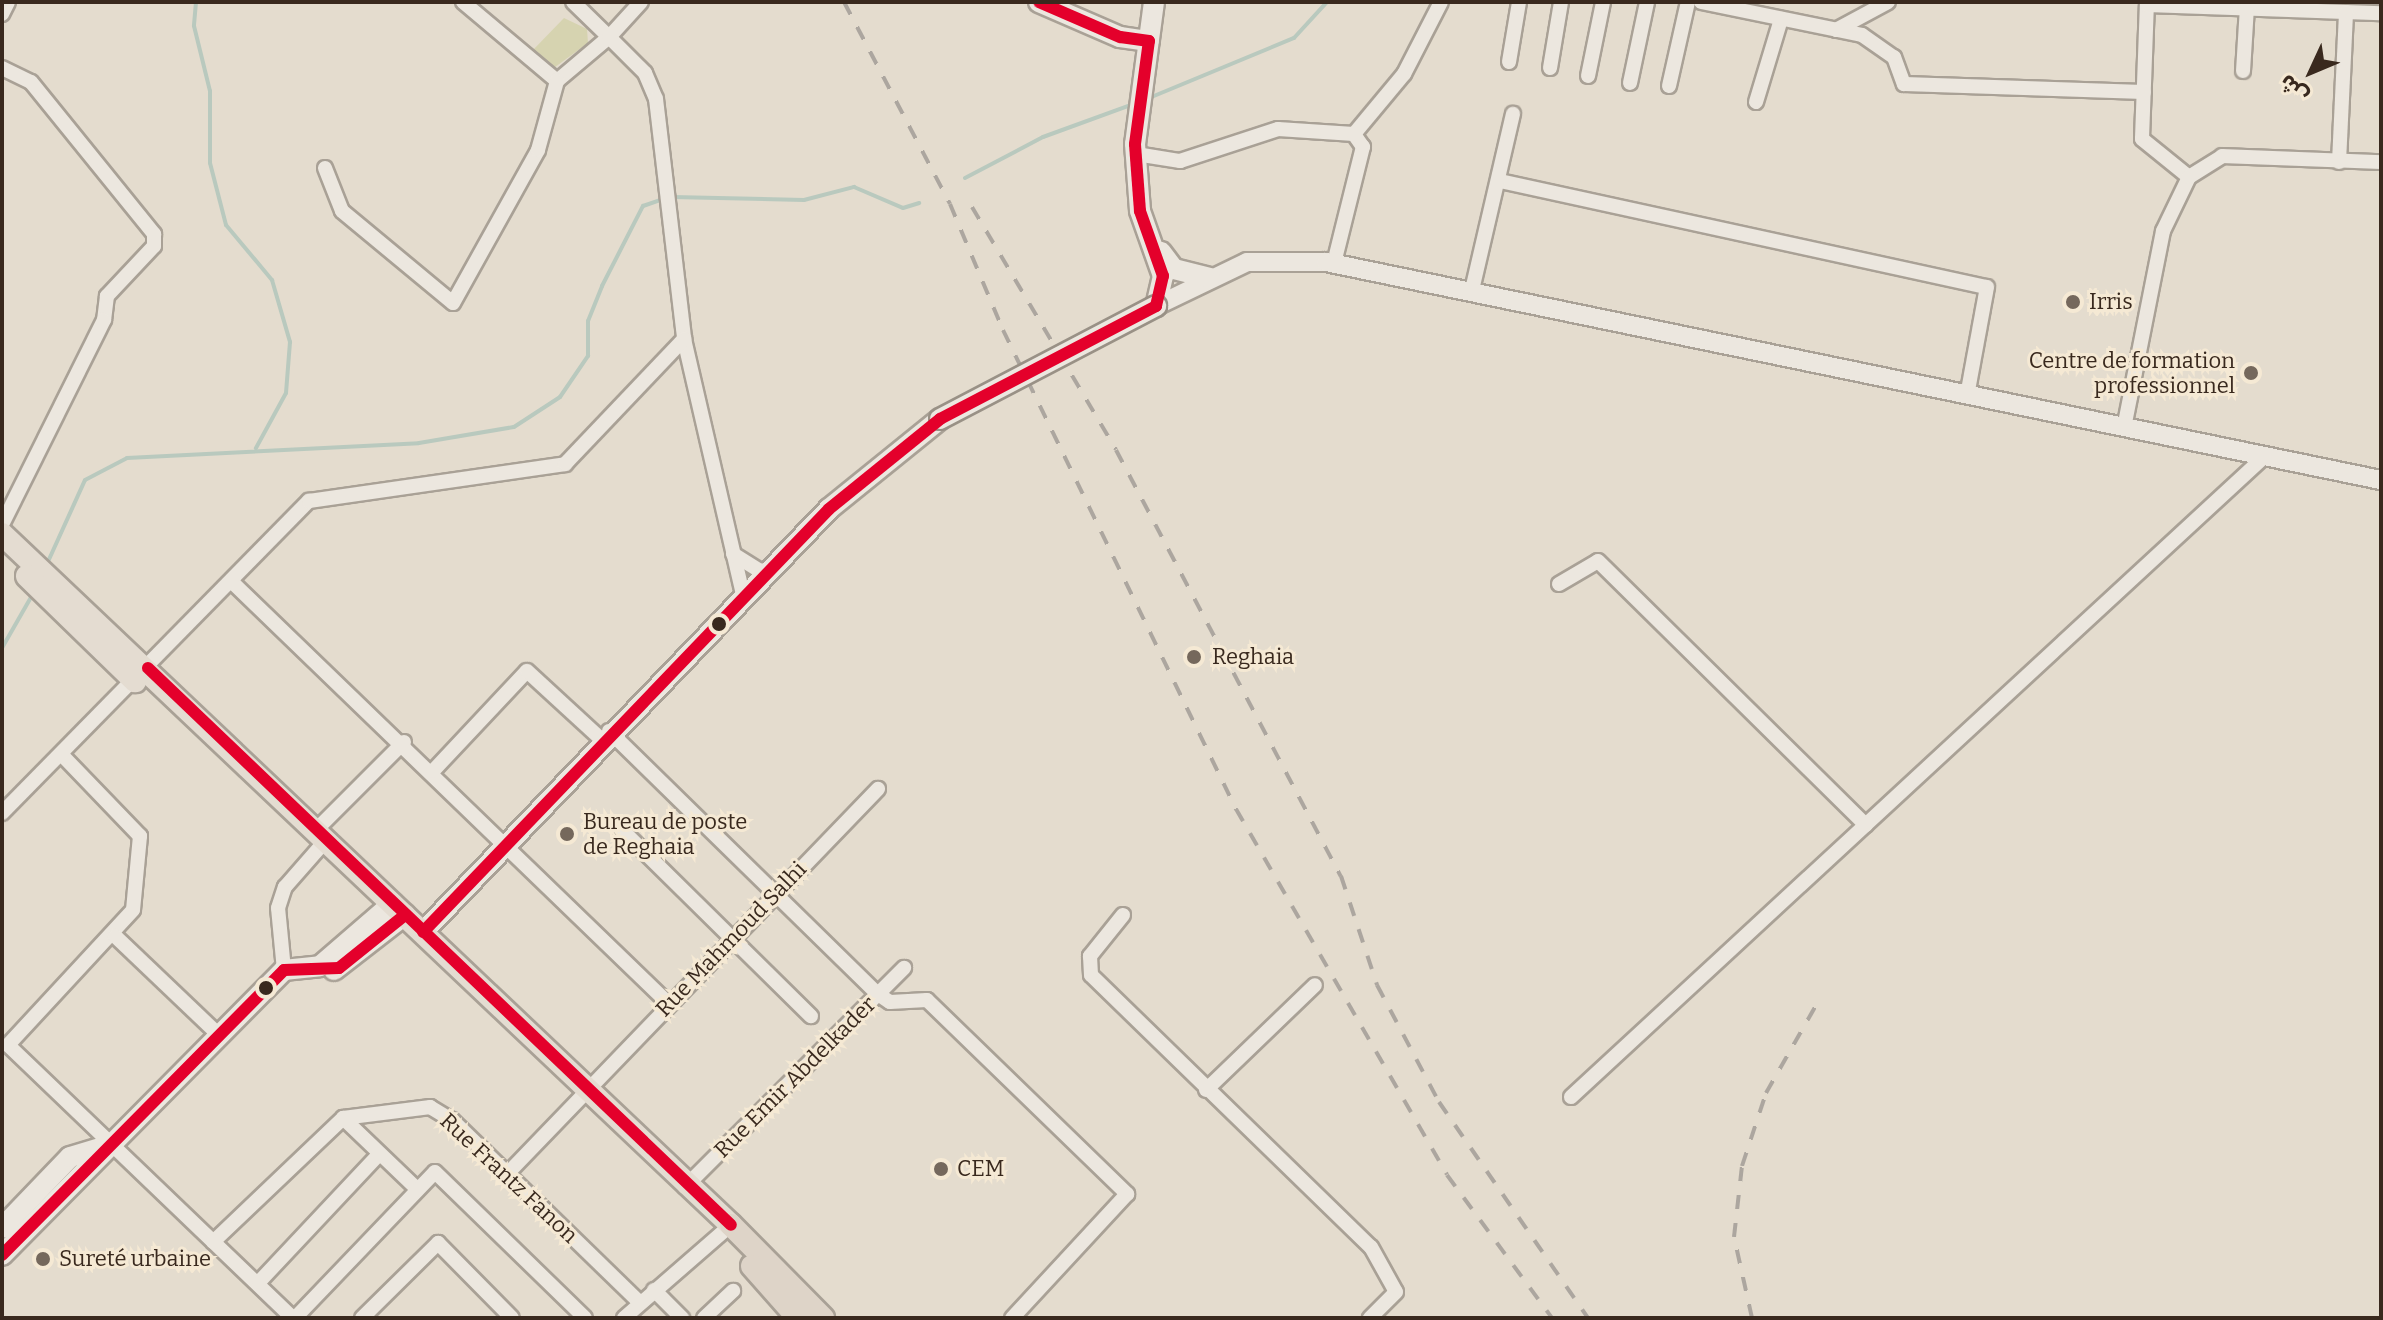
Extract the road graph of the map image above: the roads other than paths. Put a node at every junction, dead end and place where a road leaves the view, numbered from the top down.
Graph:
1 (8, 2) edge
2 (463, 2) edge
3 (573, 2) edge
4 (641, 2) edge
5 (1039, 2) edge
6 (1154, 2) edge
7 (1441, 2) edge
8 (1519, 2) edge
9 (1561, 2) edge
10 (1603, 2) edge
11 (1647, 2) edge
12 (1688, 2) edge
13 (1701, 2) edge
14 (1888, 2) edge
15 (2147, 3) edge
16 (2247, 7) junction
17 (2346, 12) junction
18 (2381, 13) edge
19 (2, 14) edge
20 (1781, 19) junction
21 (1836, 30) junction
22 (609, 37) junction
23 (1149, 41) junction
24 (1509, 62) dead end
25 (2, 68) edge
26 (1550, 68) dead end
27 (2243, 71) dead end
28 (1588, 76) dead end
29 (557, 81) junction
30 (1630, 83) dead end
31 (1669, 86) dead end
32 (2144, 92) junction
33 (1756, 102) dead end
34 (1513, 114) dead end
35 (1354, 134) junction
36 (1135, 149) junction
37 (2339, 162) junction
38 (2381, 162) edge
39 (325, 168) dead end
40 (2189, 177) junction
41 (1500, 181) junction
42 (1156, 246) junction
43 (1334, 263) junction
44 (1210, 278) junction
45 (1472, 290) junction
46 (1156, 306) junction
47 (684, 339) junction
48 (1967, 396) junction
49 (2124, 428) junction
50 (2265, 456) junction
51 (2381, 480) edge
52 (2, 525) edge
53 (2, 534) edge
54 (733, 554) junction
55 (13, 555) edge
56 (770, 569) junction
57 (231, 581) junction
58 (1559, 584) dead end
59 (743, 595) junction
60 (142, 675) junction
61 (605, 735) junction
62 (404, 742) junction
63 (61, 754) junction
64 (433, 771) junction
65 (878, 789) dead end
66 (2, 813) edge
67 (1866, 825) junction
68 (618, 826) dead end
69 (322, 834) junction
70 (506, 842) junction
71 (775, 893) junction
72 (399, 909) junction
73 (1123, 915) dead end
74 (423, 932) junction
75 (115, 936) junction
76 (731, 937) junction
77 (904, 968) dead end
78 (284, 970) junction
79 (1315, 985) dead end
80 (878, 994) junction
81 (667, 1002) junction
82 (811, 1016) dead end
83 (220, 1036) junction
84 (5, 1042) edge
85 (1206, 1090) junction
86 (588, 1093) junction
87 (1571, 1097) dead end
88 (343, 1118) junction
89 (113, 1144) junction
90 (379, 1154) junction
91 (509, 1172) junction
92 (685, 1187) junction
93 (417, 1189) junction
94 (2, 1228) edge
95 (726, 1228) junction
96 (213, 1242) junction
97 (2, 1255) edge
98 (259, 1282) junction
99 (654, 1290) junction
100 (733, 1291) dead end
101 (640, 1303) junction
102 (294, 1318) edge
103 (362, 1318) edge
104 (512, 1318) edge
105 (585, 1318) edge
106 (624, 1318) edge
107 (682, 1318) edge
108 (704, 1318) edge
109 (798, 1318) edge
110 (823, 1318) edge
111 (1012, 1318) edge
112 (1370, 1318) edge

1 - 19 street
2 - 29 street
3 - 22 street
4 - 22 street
5 - 23 main road
6 - 23 main road
7 - 35 street
8 - 24 street
9 - 26 street
10 - 28 street
11 - 30 street
12 - 31 street
13 - 20 street
14 - 21 street
15 - 16 street
15 - 32 street
16 - 17 street
16 - 27 street
17 - 18 street
17 - 37 street
20 - 21 street
20 - 33 street
21 - 32 street
22 - 29 street
22 - 47 street
23 - 36 main road
25 - 52 street
29 - 39 street
32 - 40 street
34 - 41 street
35 - 36 street
35 - 43 street
36 - 42 main road
37 - 38 street
37 - 40 street
40 - 49 street
41 - 45 street
41 - 48 street
42 - 44 main road
42 - 46 main road
43 - 44 street
43 - 45 street
44 - 46 street
45 - 48 street
46 - 56 main road, bridge
47 - 54 street
47 - 57 street
48 - 49 street
49 - 50 street
50 - 51 street
50 - 67 street
53 - 55 main road
54 - 56 street
54 - 59 street
55 - 60 main road
56 - 59 main road
57 - 60 street
57 - 62 street
58 - 67 street
59 - 61 main road
60 - 63 street
60 - 69 main road
61 - 64 street
61 - 70 main road
61 - 71 street
62 - 64 street
62 - 69 street
63 - 66 street
63 - 75 street
64 - 70 street
65 - 71 street, Rue Mahmoud Salhi
67 - 87 street
68 - 76 street
69 - 72 main road
69 - 78 street
70 - 74 main road
70 - 81 street
71 - 76 street, Rue Mahmoud Salhi
71 - 80 street
72 - 74 main road
72 - 78 main road
73 - 85 street
74 - 86 main road
75 - 83 street
75 - 84 street
76 - 81 street, Rue Mahmoud Salhi
76 - 82 street
77 - 80 street, Rue Emir Abdelkader
78 - 83 main road
79 - 85 street
80 - 92 street, Rue Emir Abdelkader
80 - 111 street
81 - 86 street, Rue Mahmoud Salhi
83 - 89 main road
84 - 89 street
85 - 112 street
86 - 91 street, Rue Mahmoud Salhi
86 - 92 main road
88 - 90 street
88 - 91 street, Rue Frantz Fanon
88 - 96 street
89 - 94 main road
89 - 96 street
89 - 97 main road
90 - 93 street
90 - 98 street
91 - 101 street, Rue Frantz Fanon
92 - 95 main road
93 - 102 street
93 - 105 street
95 - 99 street
95 - 109 highway
95 - 110 highway
96 - 98 street
98 - 102 street
99 - 101 street
99 - 107 street
100 - 108 street
101 - 106 street
103 - 104 street

